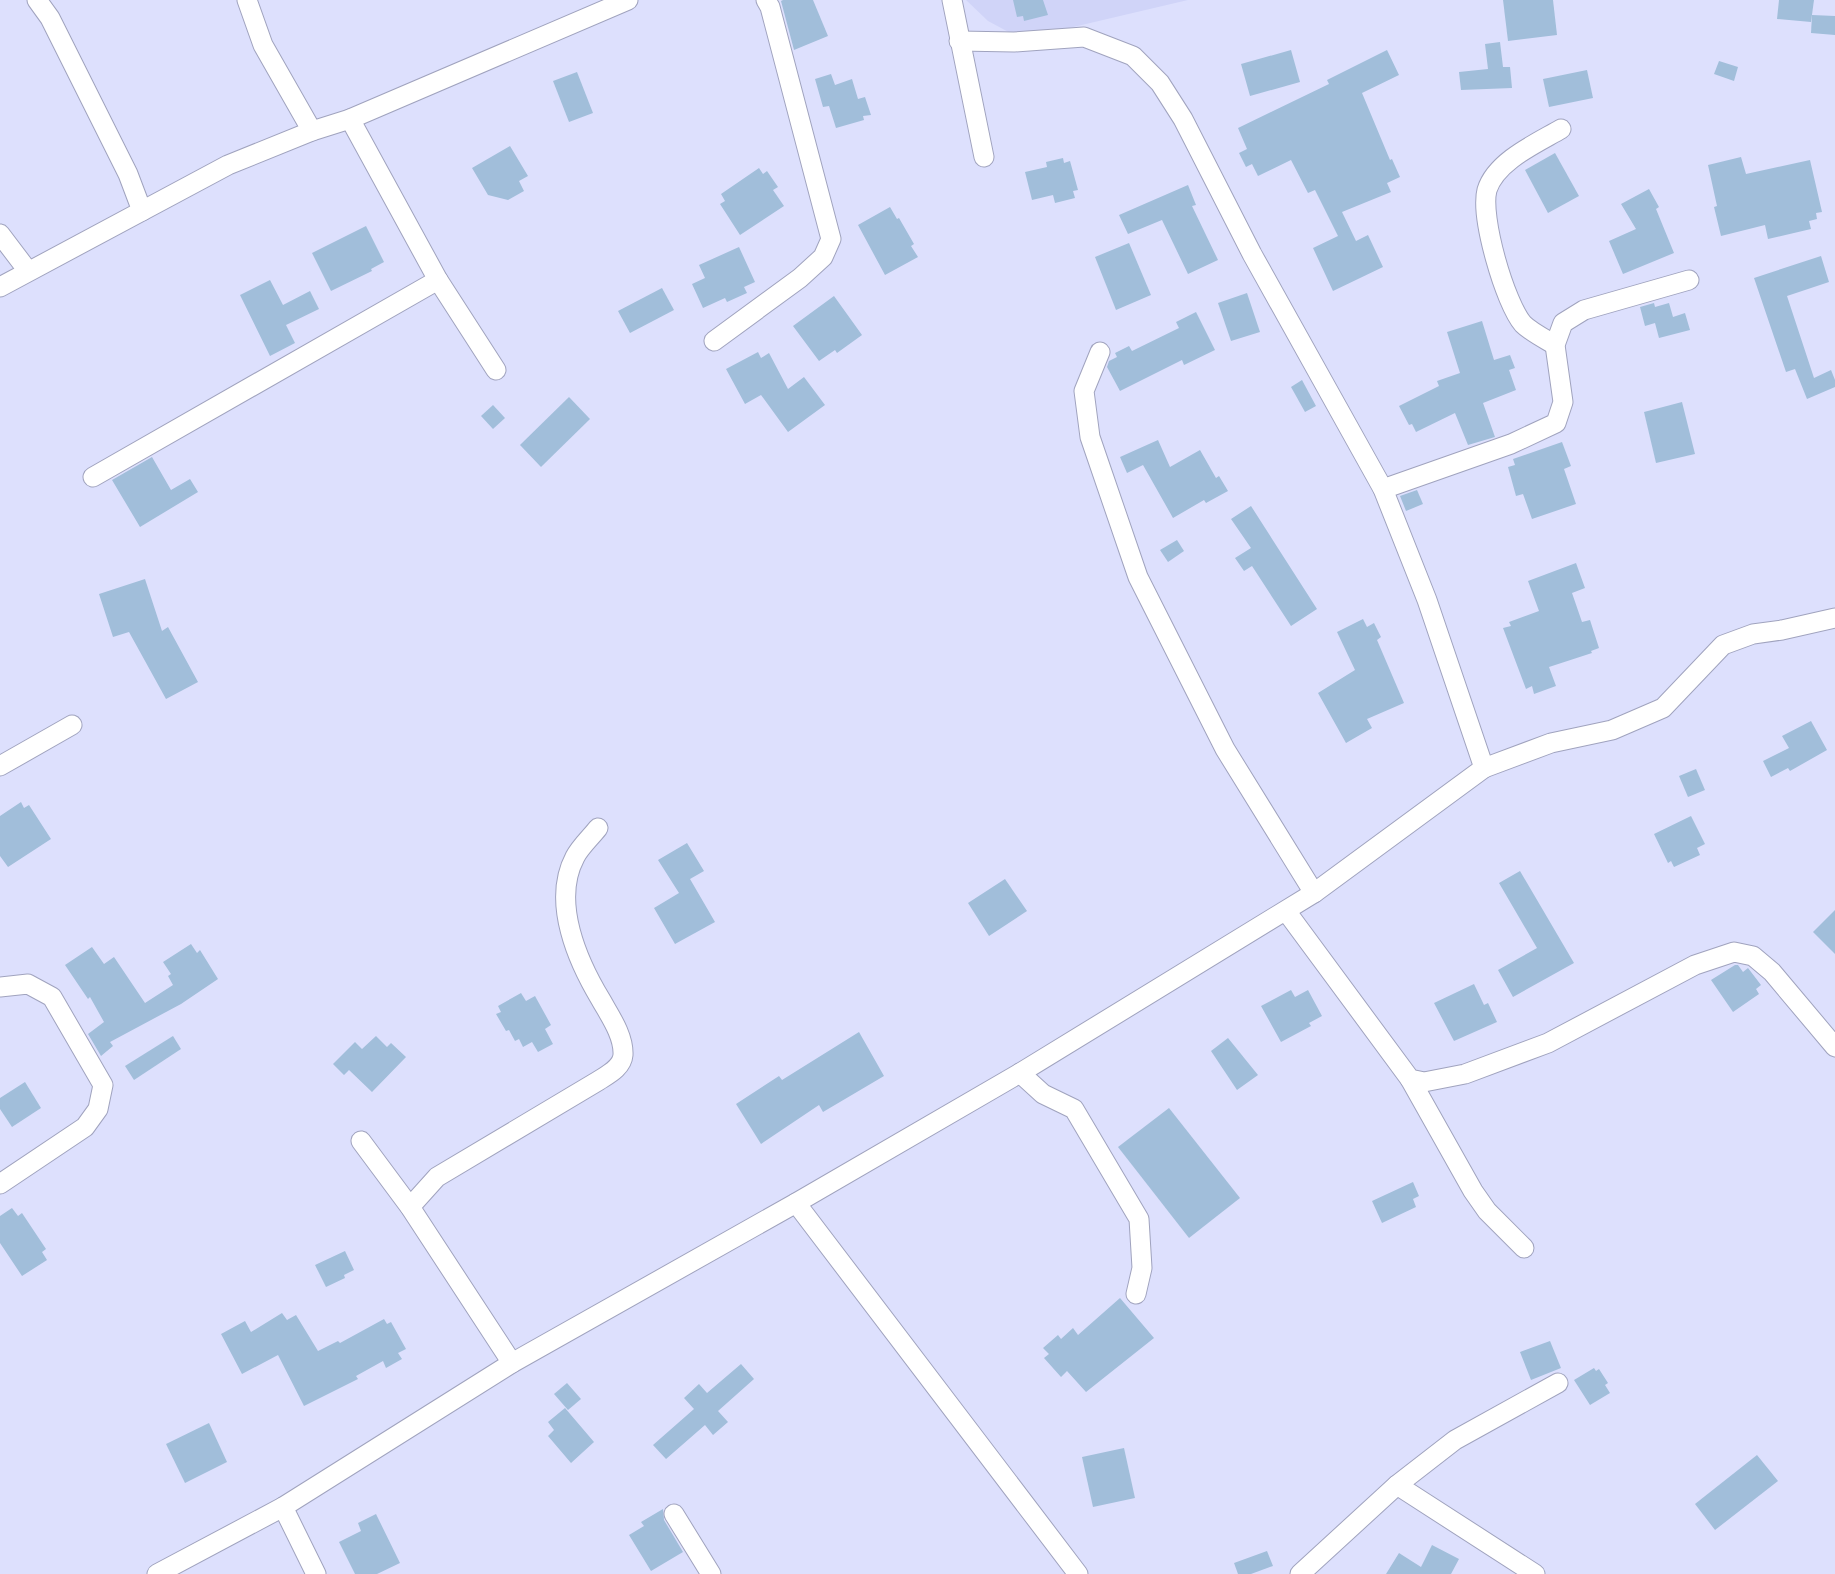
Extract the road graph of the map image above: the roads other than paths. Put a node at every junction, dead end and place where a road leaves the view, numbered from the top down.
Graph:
1 (37, 0) edge
2 (247, 0) edge
3 (628, 0) edge
4 (766, 0) edge
5 (952, 0) edge
6 (959, 41) junction
7 (350, 119) junction
8 (1561, 129) dead end
9 (312, 131) junction
10 (984, 157) dead end
11 (142, 211) junction
12 (0, 234) edge
13 (28, 271) junction
14 (438, 280) junction
15 (1689, 280) dead end
16 (0, 287) edge
17 (714, 341) dead end
18 (1555, 345) junction
19 (1100, 352) dead end
20 (496, 370) dead end
21 (93, 477) dead end
22 (1383, 489) junction
23 (1835, 618) edge
24 (72, 725) dead end
25 (0, 766) edge
26 (1484, 768) junction
27 (598, 828) dead end
28 (1314, 893) junction
29 (1286, 911) junction
30 (0, 987) edge
31 (1835, 1048) edge
32 (1020, 1073) junction
33 (1410, 1079) junction
34 (361, 1141) dead end
35 (0, 1184) edge
36 (796, 1203) junction
37 (410, 1207) junction
38 (1524, 1248) dead end
39 (1136, 1294) dead end
40 (512, 1363) junction
41 (1558, 1383) dead end
42 (1397, 1485) junction
43 (283, 1507) junction
44 (674, 1514) dead end
45 (158, 1574) edge
46 (316, 1574) edge
47 (711, 1574) edge
48 (1078, 1574) edge
49 (1300, 1574) edge
50 (1535, 1574) edge

1 - 11 street
2 - 9 street
3 - 7 street
4 - 17 street
5 - 6 street
6 - 10 street
6 - 22 street
7 - 9 street
7 - 14 street
8 - 18 street
9 - 11 street
11 - 13 street
12 - 13 street
13 - 16 street
14 - 20 street
14 - 21 street
15 - 18 street
18 - 22 street
19 - 28 street
22 - 26 street
23 - 26 street
24 - 25 street
26 - 28 street
27 - 37 street
28 - 29 street
29 - 32 street
29 - 33 street
30 - 35 street
31 - 33 street
32 - 36 street
32 - 39 street
33 - 38 street
34 - 37 street
36 - 40 street
36 - 48 street
37 - 40 street
40 - 43 street
41 - 42 street
42 - 49 street
42 - 50 street
43 - 45 street
43 - 46 street
44 - 47 street

